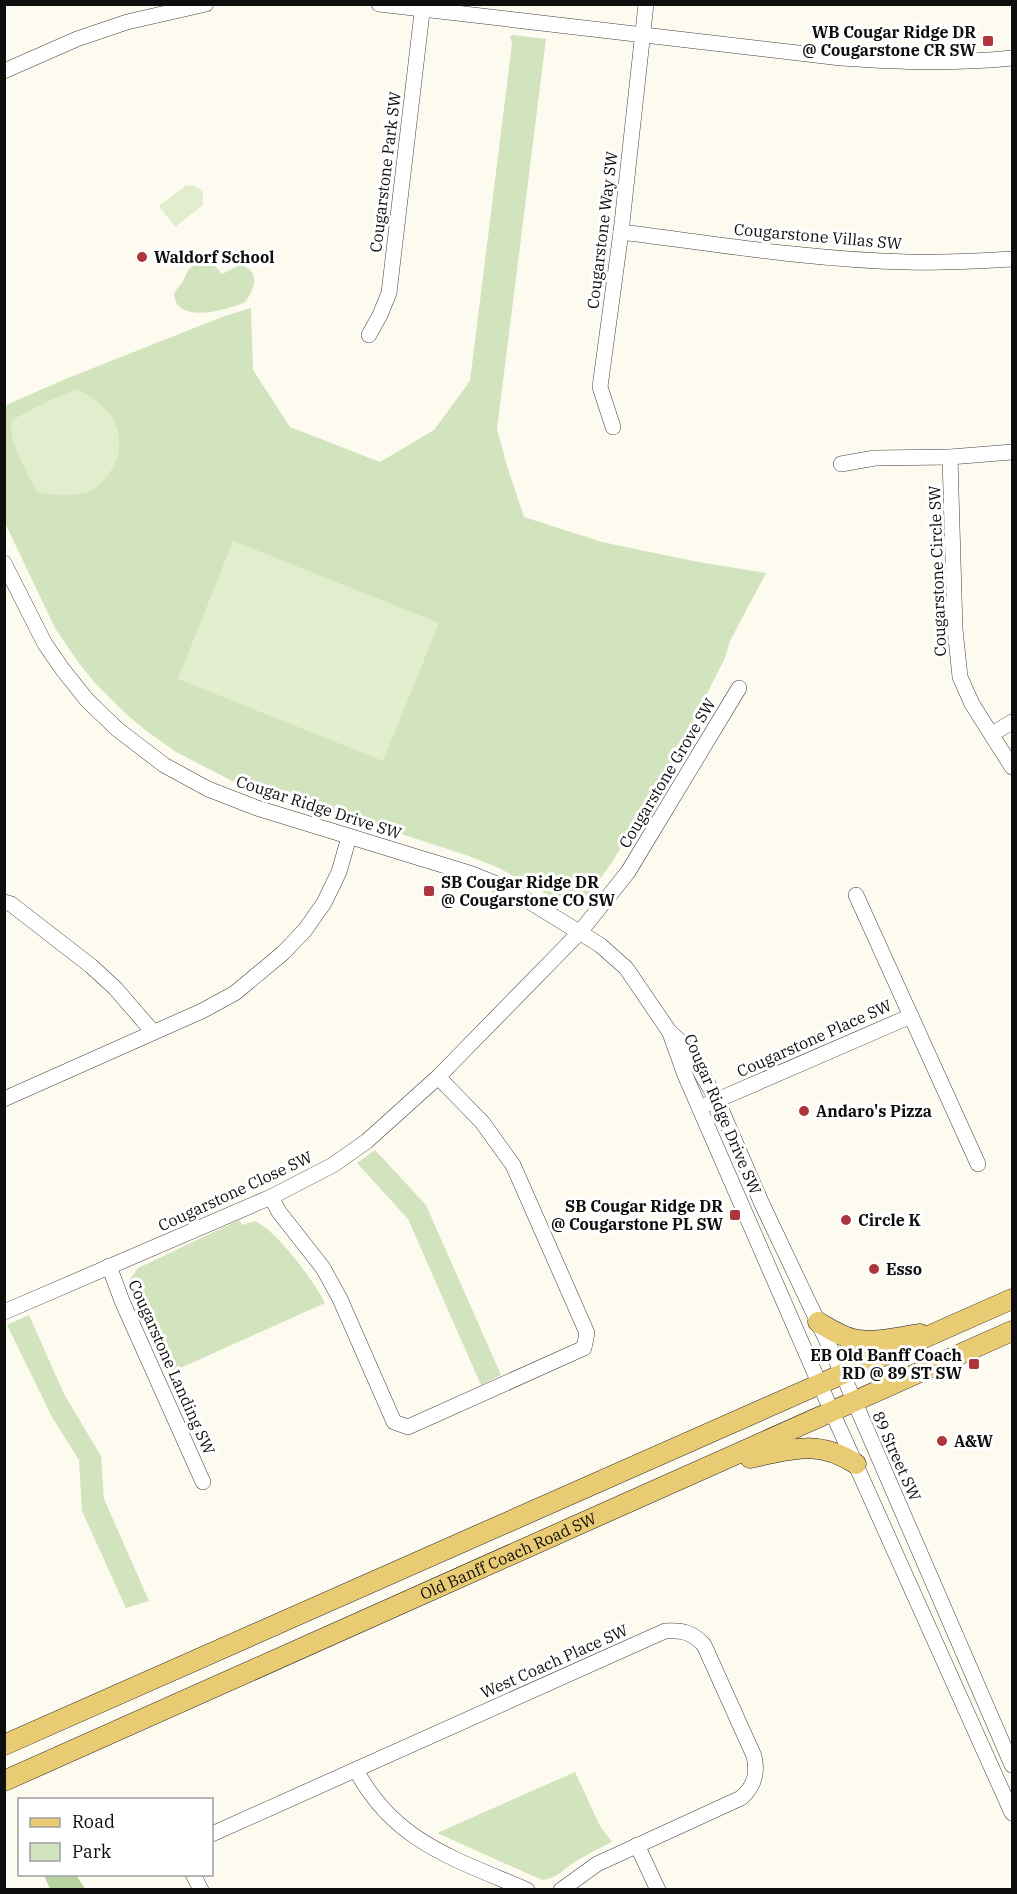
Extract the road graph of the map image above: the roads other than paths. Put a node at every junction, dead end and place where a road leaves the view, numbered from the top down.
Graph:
1 (206, 4) edge
2 (379, 4) edge
3 (646, 4) edge
4 (423, 6) edge
5 (642, 35) junction
6 (1012, 58) edge
7 (4, 71) edge
8 (621, 232) junction
9 (1012, 259) edge
10 (369, 334) dead end
11 (613, 426) dead end
12 (1012, 452) edge
13 (950, 457) junction
14 (841, 464) dead end
15 (4, 562) edge
16 (738, 688) dead end
17 (1012, 722) edge
18 (992, 734) junction
19 (1012, 767) edge
20 (349, 837) junction
21 (856, 896) dead end
22 (4, 902) edge
23 (580, 932) junction
24 (910, 1016) junction
25 (669, 1031) junction
26 (153, 1032) junction
27 (438, 1077) junction
28 (4, 1099) edge
29 (717, 1100) junction
30 (700, 1108) junction
31 (978, 1164) dead end
32 (271, 1197) junction
33 (762, 1204) junction
34 (744, 1211) junction
35 (109, 1266) junction
36 (1012, 1299) edge
37 (4, 1312) edge
38 (818, 1322) junction
39 (1012, 1331) edge
40 (941, 1332) junction
41 (843, 1376) junction
42 (820, 1385) junction
43 (854, 1402) junction
44 (832, 1412) junction
45 (856, 1464) junction
46 (709, 1466) junction
47 (203, 1482) dead end
48 (919, 1550) junction
49 (898, 1558) junction
50 (977, 1686) junction
51 (959, 1694) junction
52 (4, 1745) edge
53 (1012, 1765) edge
54 (356, 1770) junction
55 (4, 1781) edge
56 (1012, 1813) edge
57 (213, 1834) edge
58 (638, 1845) junction
59 (194, 1876) edge
60 (201, 1890) edge
61 (527, 1890) edge
62 (561, 1890) edge
63 (657, 1890) edge

1 - 7 street
2 - 4 street
3 - 5 street, Cougarstone Way SW
4 - 5 street
4 - 10 street, Cougarstone Park SW
5 - 6 street
5 - 8 street, Cougarstone Way SW
8 - 9 street, Cougarstone Villas SW
8 - 11 street, Cougarstone Way SW
12 - 13 street
13 - 14 street
13 - 18 street, Cougarstone Circle SW
15 - 20 street, Cougar Ridge Drive SW
16 - 23 street, Cougarstone Grove SW
17 - 18 street
18 - 19 street, Cougarstone Circle SW
20 - 23 street, Cougar Ridge Drive SW
20 - 26 street
21 - 24 street, Cougarstone Place SW
22 - 26 street
23 - 25 street, Cougar Ridge Drive SW
23 - 27 street, Cougarstone Close SW
24 - 29 street, Cougarstone Place SW
24 - 31 street, Cougarstone Place SW
25 - 29 street, Cougar Ridge Drive SW
25 - 30 street, Cougar Ridge Drive SW
26 - 28 street
27 - 32 street, Cougarstone Close SW
27 - 32 street
29 - 30 street, Cougarstone Place SW
29 - 33 street, Cougar Ridge Drive SW
30 - 34 street, Cougar Ridge Drive SW
32 - 35 street, Cougarstone Close SW
33 - 34 street, Cougar Ridge Drive SW
33 - 38 street, Cougar Ridge Drive SW
34 - 42 street, Cougar Ridge Drive SW
35 - 37 street, Cougarstone Close SW
35 - 47 street, Cougarstone Landing SW
36 - 40 main road, Old Banff Coach Road SW
38 - 40 main road
38 - 41 street, Cougar Ridge Drive SW
39 - 43 main road, Old Banff Coach Road SW
40 - 41 main road, Old Banff Coach Road SW
41 - 42 main road, Old Banff Coach Road SW
41 - 43 street, 89 Street SW
42 - 44 street, Cougar Ridge Drive SW
42 - 52 main road, Old Banff Coach Road SW
43 - 44 main road, Old Banff Coach Road SW
43 - 48 street, 89 Street SW
44 - 45 street
44 - 46 main road, Old Banff Coach Road SW
45 - 46 main road
45 - 49 street
46 - 55 main road, Old Banff Coach Road SW
48 - 49 street
48 - 50 street, 89 Street SW
49 - 51 street
50 - 51 street
50 - 53 street, 89 Street SW
51 - 56 street
54 - 57 street, West Coach Place SW
54 - 58 street, West Coach Place SW
54 - 61 street
58 - 62 street, West Coach Place SW
58 - 63 street
59 - 60 street

